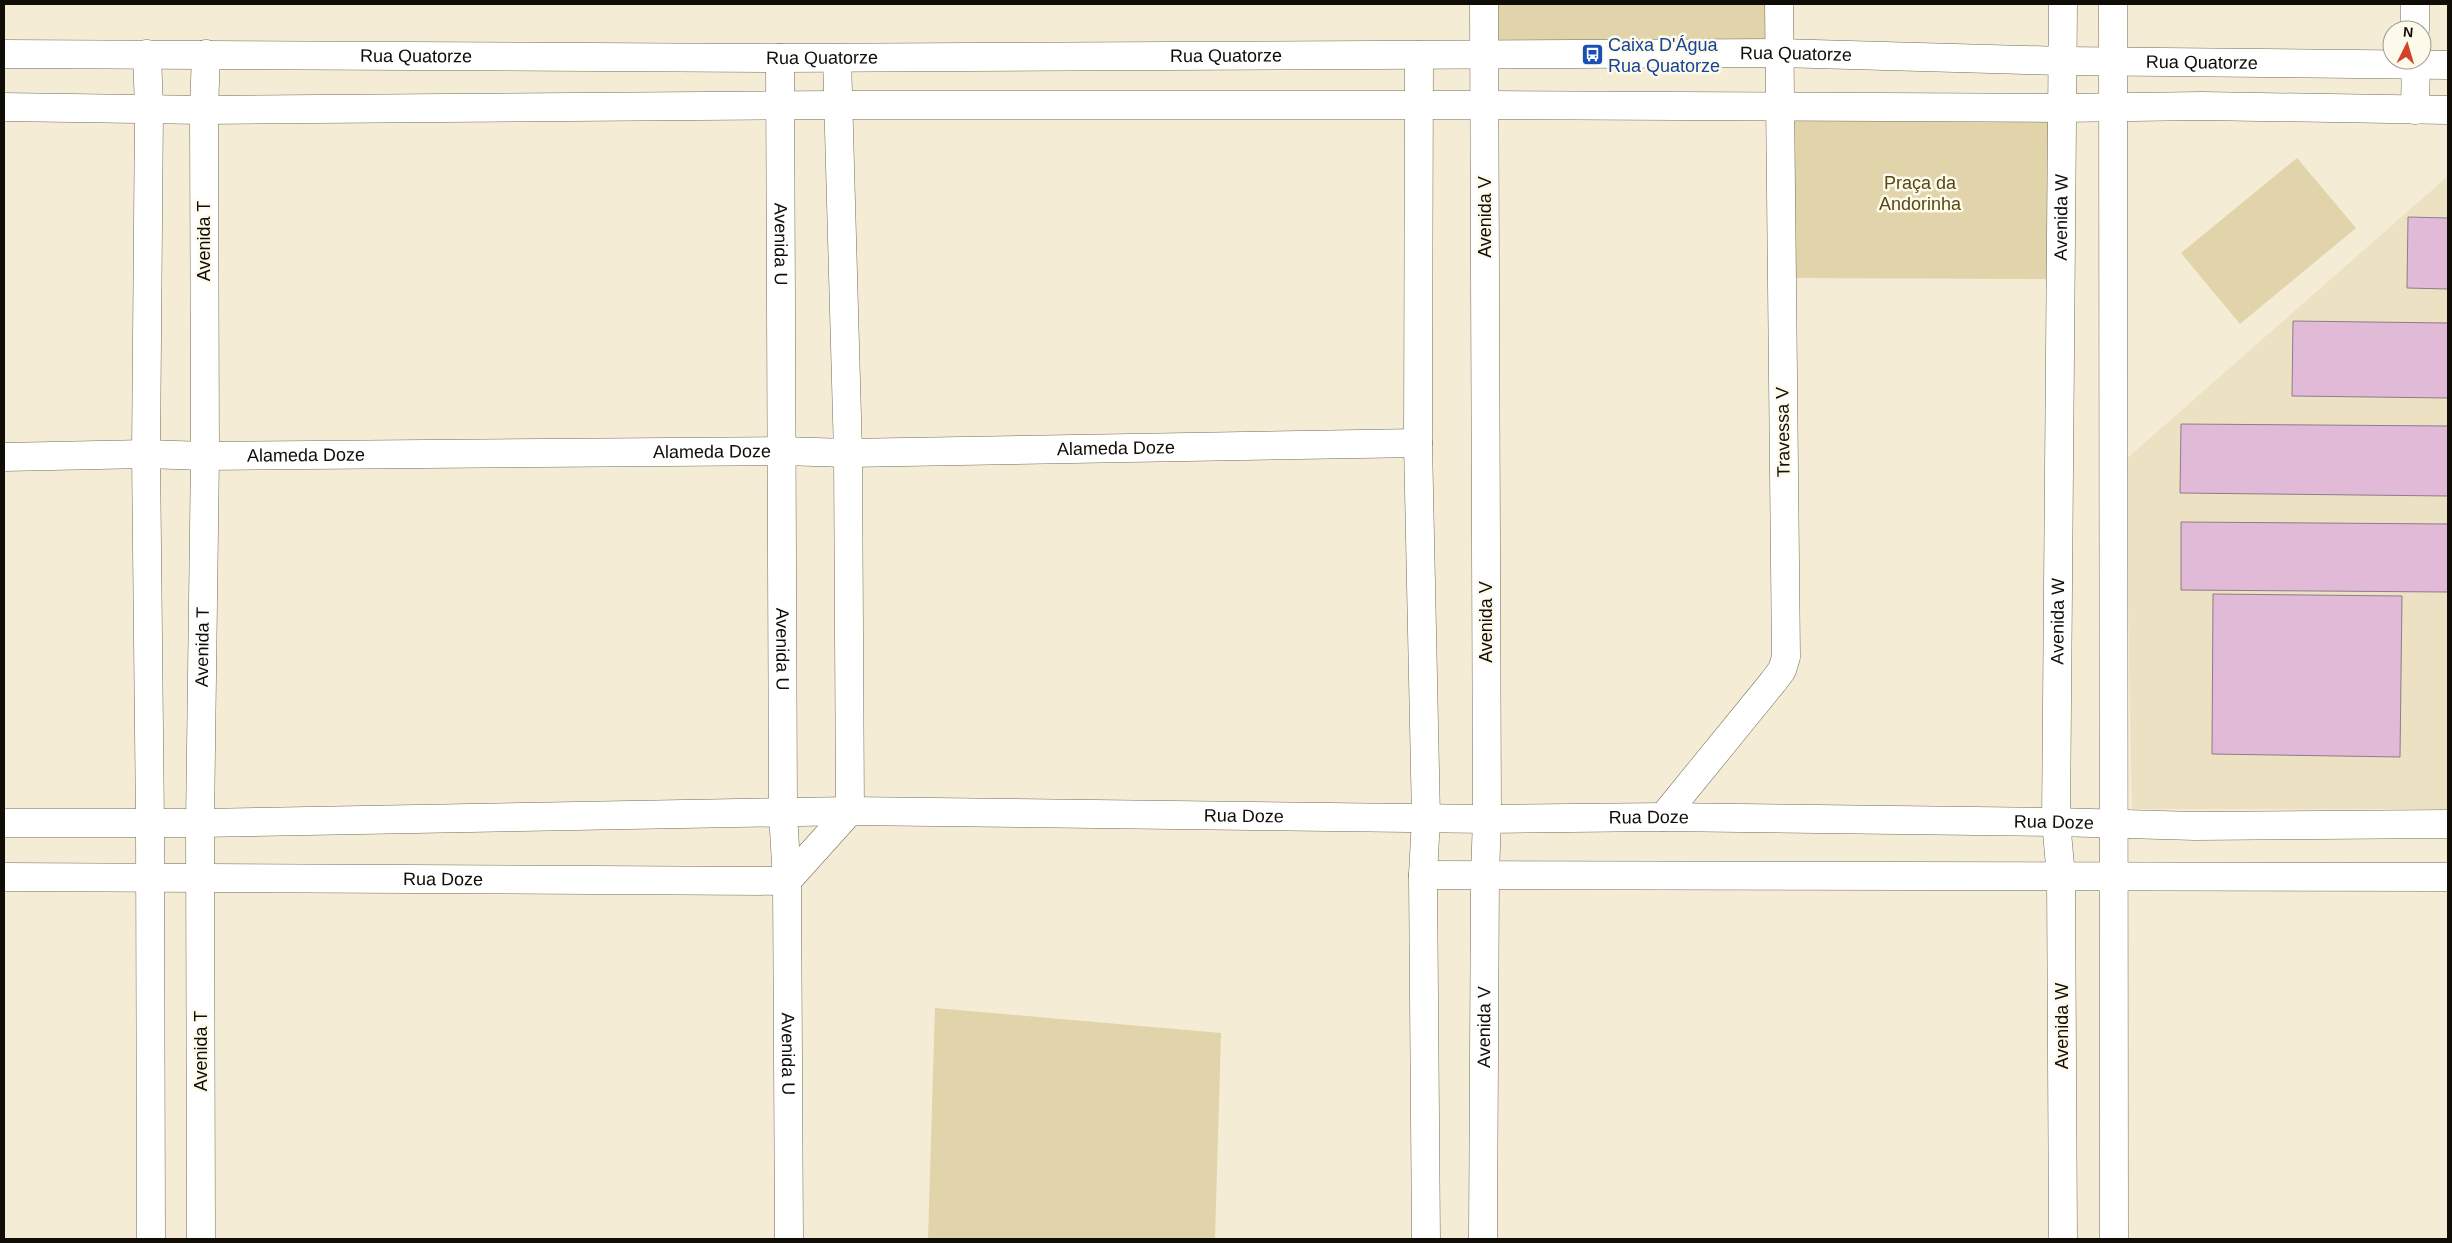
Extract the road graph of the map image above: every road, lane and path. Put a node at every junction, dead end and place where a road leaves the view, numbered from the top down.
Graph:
1 (1484, 4) edge
2 (1778, 4) edge
3 (2063, 4) edge
4 (2113, 4) edge
5 (2415, 4) edge
6 (2415, 20) edge
7 (4, 54) edge
8 (147, 54) junction
9 (206, 54) junction
10 (1779, 54) junction
11 (1419, 55) junction
12 (1484, 55) junction
13 (780, 58) junction
14 (837, 58) junction
15 (2113, 60) junction
16 (2063, 61) junction
17 (2382, 63) edge
18 (2432, 64) edge
19 (2448, 65) edge
20 (2416, 70) edge
21 (838, 105) junction
22 (1485, 105) junction
23 (1779, 105) junction
24 (781, 106) junction
25 (1418, 106) junction
26 (4, 107) edge
27 (2112, 107) junction
28 (2062, 108) junction
29 (149, 110) junction
30 (204, 110) junction
31 (2415, 110) junction
32 (2448, 110) edge
33 (1418, 443) junction
34 (782, 451) junction
35 (848, 453) junction
36 (146, 454) junction
37 (205, 456) junction
38 (4, 457) edge
39 (850, 811) junction
40 (783, 813) junction
41 (1663, 817) junction
42 (1426, 818) junction
43 (1487, 819) junction
44 (2056, 822) junction
45 (4, 823) edge
46 (200, 823) junction
47 (2115, 823) junction
48 (150, 824) junction
49 (2448, 824) edge
50 (1484, 874) junction
51 (1423, 875) junction
52 (2061, 876) junction
53 (2115, 876) junction
54 (4, 877) edge
55 (2448, 877) edge
56 (200, 879) junction
57 (150, 880) junction
58 (787, 881) junction
59 (151, 1239) edge
60 (201, 1239) edge
61 (790, 1239) edge
62 (1426, 1239) edge
63 (1483, 1239) edge
64 (2063, 1239) edge
65 (2114, 1239) edge

1 - 12 street, Avenida V
2 - 10 street, Travessa V
3 - 16 street, Avenida W
4 - 15 street
5 - 6 street
7 - 8 street, Rua Quatorze
8 - 9 street, Rua Quatorze
8 - 29 street
9 - 13 street, Rua Quatorze
9 - 30 street, Avenida T
10 - 12 street, Rua Quatorze
10 - 16 street, Rua Quatorze
10 - 23 street, Travessa V
11 - 12 street, Rua Quatorze
11 - 14 street, Rua Quatorze
11 - 25 street
12 - 22 street, Avenida V
13 - 14 street, Rua Quatorze
13 - 24 street, Avenida U
14 - 21 street
15 - 16 street, Rua Quatorze
15 - 17 street, Rua Quatorze
15 - 27 street
16 - 28 street, Avenida W
18 - 19 street, Rua Quatorze
20 - 31 street
21 - 24 street
21 - 25 street
21 - 35 street
22 - 23 street
22 - 25 street
22 - 43 street, Avenida V
23 - 28 street
23 - 41 street, Travessa V
24 - 30 street
24 - 34 street, Avenida U
25 - 33 street
26 - 29 street
27 - 28 street
27 - 31 street
27 - 47 street
28 - 44 street, Avenida W
29 - 30 street
29 - 36 street
30 - 37 street, Avenida T
31 - 32 street
33 - 35 street, Alameda Doze
33 - 42 street
34 - 35 street, Alameda Doze
34 - 37 street, Alameda Doze
34 - 40 street, Avenida U
35 - 39 street
36 - 37 street, Alameda Doze
36 - 38 street, Alameda Doze
36 - 48 street
37 - 46 street, Avenida T
39 - 40 street, Rua Doze
39 - 42 street, Rua Doze
39 - 58 street
40 - 46 street, Rua Doze
40 - 58 street, Avenida U
41 - 43 street, Rua Doze
41 - 44 street, Rua Doze
42 - 43 street, Rua Doze
42 - 51 street
43 - 50 street, Avenida V
44 - 47 street, Rua Doze
44 - 52 street, Avenida W
45 - 48 street, Rua Doze
46 - 48 street, Rua Doze
46 - 56 street, Avenida T
47 - 49 street, Rua Doze
47 - 53 street
48 - 57 street
50 - 51 street
50 - 52 street
50 - 63 street, Avenida V
51 - 62 street
52 - 53 street
52 - 64 street, Avenida W
53 - 55 street
53 - 65 street
54 - 57 street, Rua Doze
56 - 57 street, Rua Doze
56 - 58 street, Rua Doze
56 - 60 street, Avenida T
57 - 59 street
58 - 61 street, Avenida U

